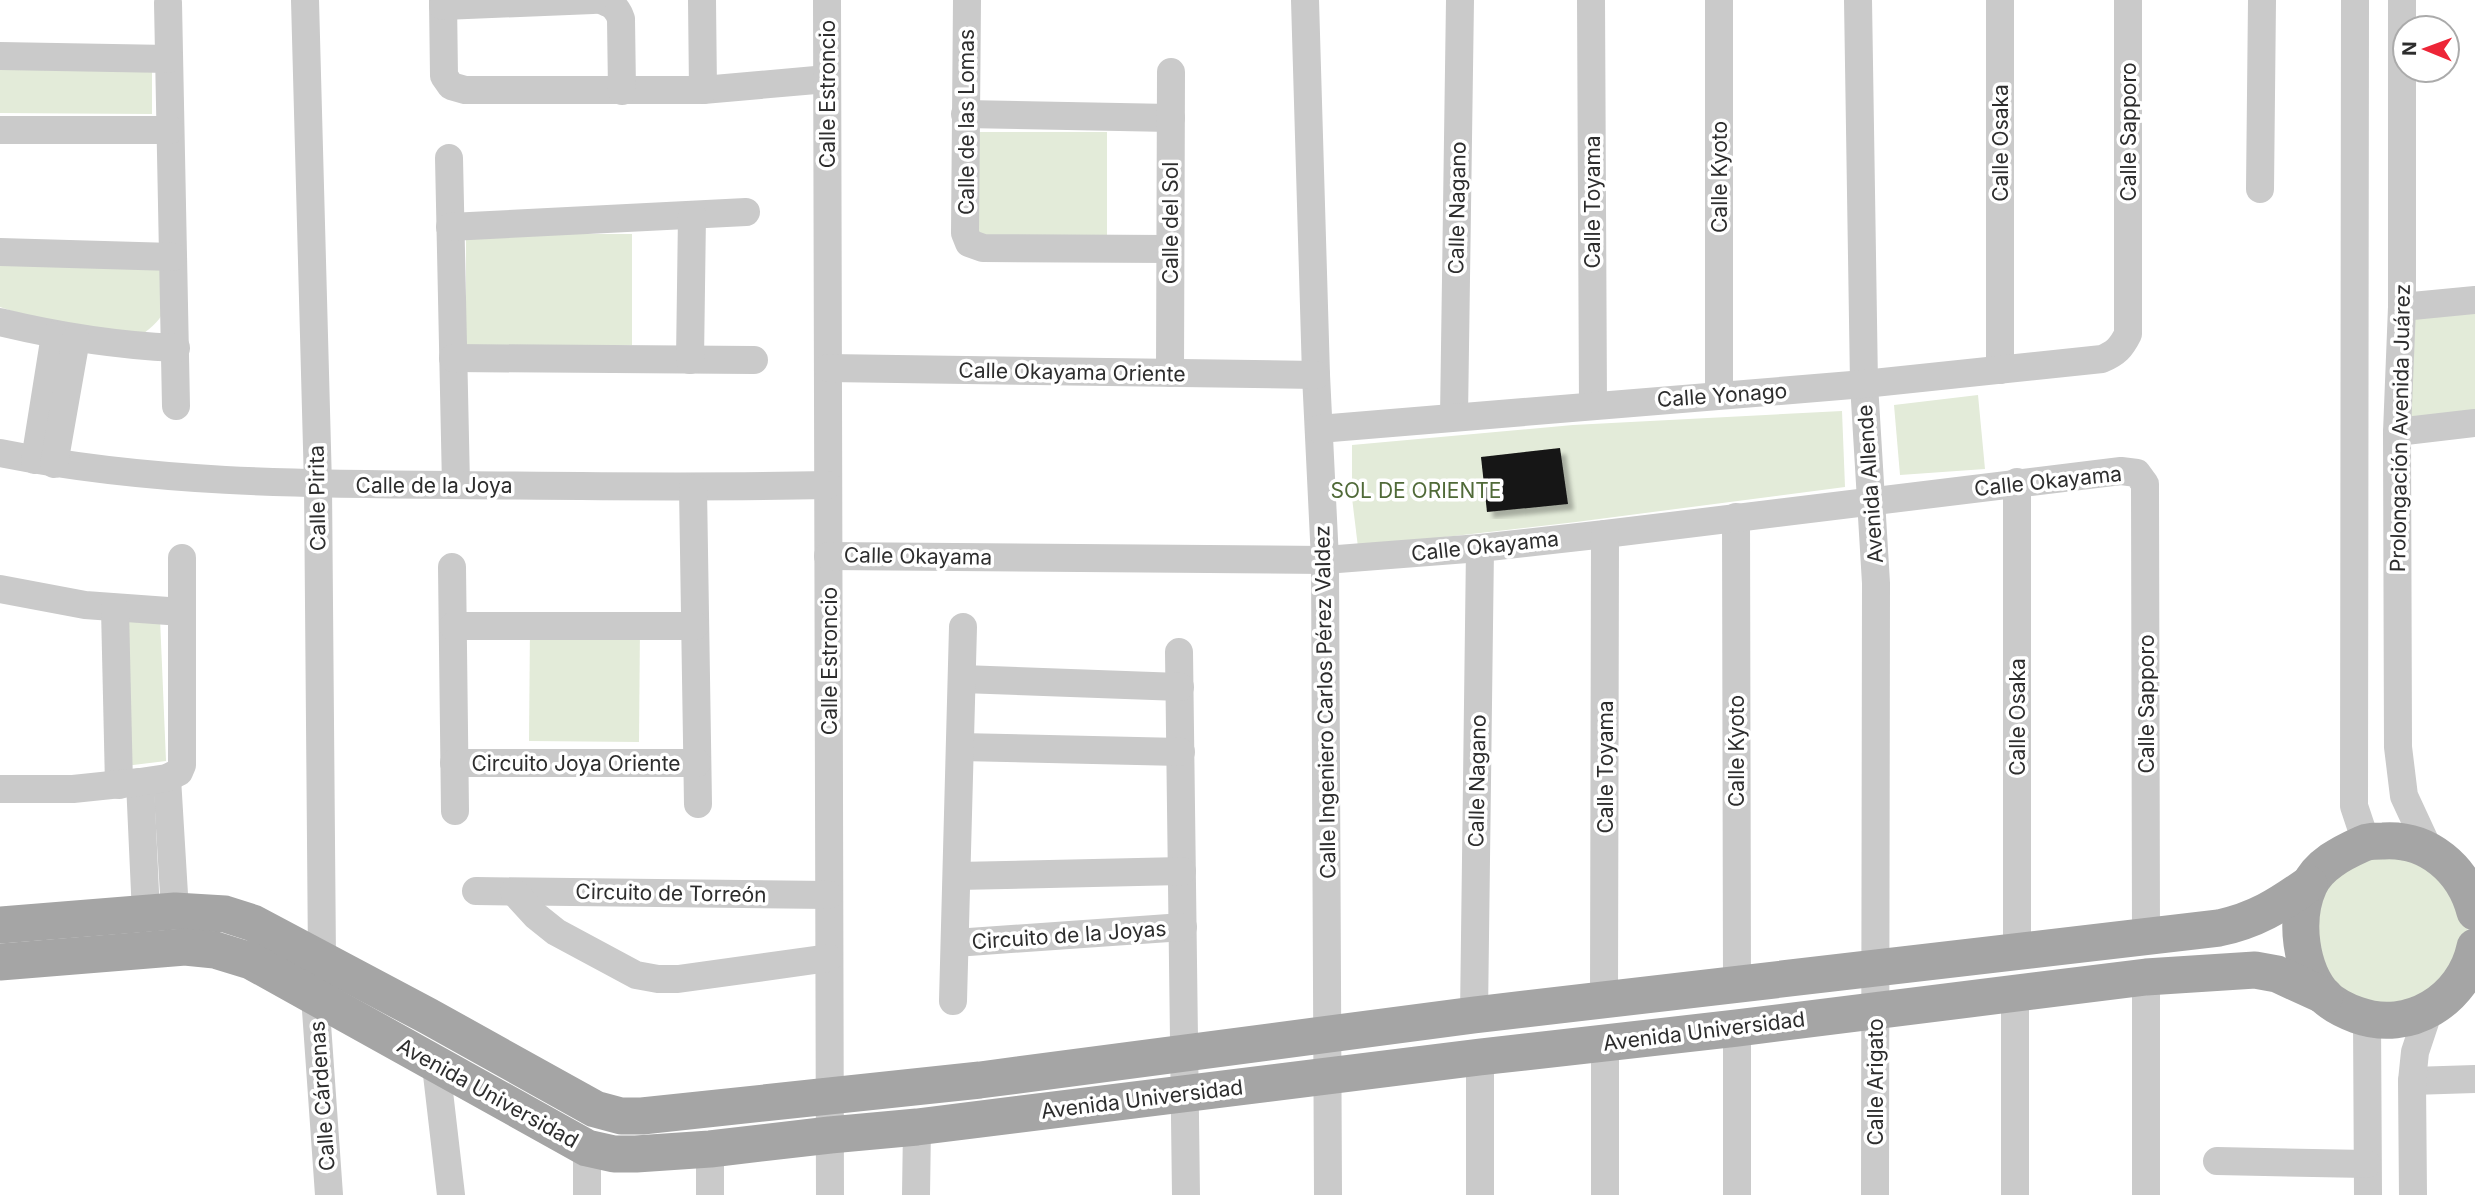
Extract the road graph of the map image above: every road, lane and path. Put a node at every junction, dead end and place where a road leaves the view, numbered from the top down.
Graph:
1 (305, 0) edge
2 (593, 0) edge
3 (600, 0) edge
4 (702, 0) edge
5 (827, 0) edge
6 (967, 0) edge
7 (1305, 0) edge
8 (1460, 0) edge
9 (1591, 0) edge
10 (1719, 0) edge
11 (1858, 0) edge
12 (2000, 0) edge
13 (2128, 0) edge
14 (2262, 0) edge
15 (2355, 0) edge
16 (2402, 0) edge
17 (168, 3) dead end
18 (443, 3) edge
19 (0, 56) edge
20 (169, 59) junction
21 (1171, 72) dead end
22 (827, 79) junction
23 (703, 90) junction
24 (622, 91) junction
25 (965, 114) junction
26 (1171, 118) junction
27 (0, 130) edge
28 (170, 130) junction
29 (449, 158) dead end
30 (2260, 189) dead end
31 (746, 212) dead end
32 (692, 215) junction
33 (450, 228) junction
34 (1170, 249) junction
35 (0, 252) edge
36 (173, 257) junction
37 (2475, 300) edge
38 (2402, 307) junction
39 (0, 322) edge
40 (65, 337) junction
41 (2121, 347) joint
42 (176, 348) junction
43 (453, 358) junction
44 (690, 360) junction
45 (754, 360) dead end
46 (828, 368) junction
47 (2000, 370) junction
48 (1170, 373) junction
49 (1316, 375) junction
50 (1864, 384) junction
51 (1719, 395) junction
52 (1593, 405) junction
53 (176, 406) dead end
54 (1454, 417) junction
55 (2475, 423) edge
56 (1319, 429) junction
57 (2397, 432) junction
58 (0, 453) edge
59 (44, 462) junction
60 (2137, 473) joint
61 (2017, 482) junction
62 (318, 485) junction
63 (456, 485) junction
64 (828, 485) junction
65 (693, 488) junction
66 (1871, 500) junction
67 (1736, 517) junction
68 (1605, 534) junction
69 (1480, 548) junction
70 (828, 556) junction
71 (182, 558) dead end
72 (1325, 561) junction
73 (452, 567) dead end
74 (0, 589) edge
75 (115, 609) junction
76 (182, 611) junction
77 (453, 626) junction
78 (695, 626) junction
79 (963, 627) dead end
80 (1179, 652) dead end
81 (962, 679) junction
82 (1180, 687) junction
83 (960, 747) junction
84 (1181, 752) junction
85 (454, 763) junction
86 (697, 763) junction
87 (142, 782) junction
88 (0, 789) edge
89 (698, 804) dead end
90 (455, 811) dead end
91 (2366, 842) junction
92 (2429, 850) junction
93 (1182, 872) junction
94 (957, 876) junction
95 (2309, 884) junction
96 (476, 891) dead end
97 (514, 892) junction
98 (2471, 892) edge
99 (829, 895) junction
100 (161, 912) junction
101 (0, 925) edge
102 (1183, 927) junction
103 (2146, 937) junction
104 (955, 943) junction
105 (2017, 952) junction
106 (2474, 953) edge
107 (829, 958) junction
108 (322, 960) junction
109 (0, 962) edge
110 (1875, 969) junction
111 (2146, 977) junction
112 (1737, 985) junction
113 (2015, 993) junction
114 (315, 996) junction
115 (2325, 996) junction
116 (1604, 1000) junction
117 (953, 1001) dead end
118 (1875, 1010) junction
119 (2429, 1010) junction
120 (1474, 1015) junction
121 (2367, 1019) junction
122 (1737, 1028) junction
123 (1328, 1034) junction
124 (1605, 1043) junction
125 (1185, 1055) junction
126 (1480, 1057) junction
127 (436, 1066) junction
128 (1328, 1076) junction
129 (2475, 1079) edge
130 (2412, 1081) junction
131 (1186, 1094) junction
132 (830, 1095) junction
133 (917, 1128) junction
134 (830, 1135) junction
135 (587, 1148) junction
136 (710, 1149) junction
137 (2217, 1161) dead end
138 (2367, 1164) junction
139 (330, 1195) edge
140 (451, 1195) edge
141 (586, 1195) edge
142 (710, 1195) edge
143 (830, 1195) edge
144 (916, 1195) edge
145 (1186, 1195) edge
146 (1328, 1195) edge
147 (1480, 1195) edge
148 (1605, 1195) edge
149 (1737, 1195) edge
150 (1875, 1195) edge
151 (2015, 1195) edge
152 (2146, 1195) edge
153 (2368, 1195) edge
154 (2413, 1195) edge

1 - 62 street, Calle Pirita
2 - 18 street
3 - 24 street
4 - 23 street
5 - 22 street, Calle Estroncio
6 - 25 street, Calle de las Lomas
7 - 49 street, Calle Ingeniero Carlos Pérez Valdez
8 - 54 street, Calle Nagano
9 - 52 street, Calle Toyama
10 - 51 street, Calle Kyoto
11 - 50 street, Avenida Allende
12 - 47 street, Calle Osaka
13 - 41 street, Calle Sapporo
14 - 30 street
15 - 91 street, Prolongación Avenida Juárez
16 - 38 street, Prolongación Avenida Juárez
17 - 20 street
18 - 24 street
19 - 20 street
20 - 28 street
21 - 26 street, Calle del Sol
22 - 23 street
22 - 46 street, Calle Estroncio
23 - 24 street
25 - 26 street
25 - 34 street, Calle de las Lomas
26 - 34 street, Calle del Sol
27 - 28 street
28 - 36 street
29 - 33 street
31 - 32 street
32 - 33 street
32 - 44 street
33 - 43 street
34 - 48 street, Calle del Sol
35 - 36 street
36 - 42 street
37 - 38 street
38 - 57 street, Prolongación Avenida Juárez
39 - 40 street
40 - 42 street
40 - 59 street
41 - 47 street, Calle Yonago
42 - 53 street
43 - 44 street
43 - 63 street
44 - 45 street
46 - 48 street, Calle Okayama Oriente
46 - 64 street, Calle Estroncio
47 - 50 street, Calle Yonago
48 - 49 street, Calle Okayama Oriente
49 - 56 street, Calle Ingeniero Carlos Pérez Valdez
50 - 51 street, Calle Yonago
50 - 66 street, Avenida Allende
51 - 52 street, Calle Yonago
52 - 54 street, Calle Yonago
54 - 56 street, Calle Yonago
55 - 57 street
56 - 72 street, Calle Ingeniero Carlos Pérez Valdez
57 - 92 street, Prolongación Avenida Juárez
58 - 59 street, Calle de la Joya
59 - 62 street, Calle de la Joya
60 - 61 street, Calle Okayama
60 - 103 street, Calle Sapporo
61 - 66 street, Calle Okayama
61 - 105 street, Calle Osaka
62 - 63 street, Calle de la Joya
62 - 108 street, Calle Pirita
63 - 65 street, Calle de la Joya
64 - 65 street, Calle de la Joya
64 - 70 street, Calle Estroncio
65 - 78 street, Circuito Joya Oriente
66 - 67 street, Calle Okayama
66 - 110 street, Avenida Allende
67 - 68 street, Calle Okayama
67 - 112 street, Calle Kyoto
68 - 69 street, Calle Okayama
68 - 116 street, Calle Toyama
69 - 72 street, Calle Okayama
69 - 120 street, Calle Nagano
70 - 72 street, Calle Okayama
70 - 99 street, Calle Estroncio
71 - 76 street
72 - 123 street, Calle Ingeniero Carlos Pérez Valdez
73 - 77 street, Circuito Joya Oriente
74 - 75 street
75 - 76 street
75 - 87 street
76 - 87 street
77 - 78 street
77 - 85 street, Circuito Joya Oriente
78 - 86 street, Circuito Joya Oriente
79 - 81 street, Circuito de la Joyas
80 - 82 street, Circuito de la Joyas
81 - 82 street
81 - 83 street, Circuito de la Joyas
82 - 84 street, Circuito de la Joyas
83 - 84 street
83 - 94 street, Circuito de la Joyas
84 - 93 street, Circuito de la Joyas
85 - 86 street, Circuito Joya Oriente
85 - 90 street, Circuito Joya Oriente
86 - 89 street, Circuito Joya Oriente
87 - 88 street
87 - 100 street
91 - 92 main road
91 - 95 main road, Avenida Universidad
92 - 98 main road
93 - 94 street
93 - 102 street, Circuito de la Joyas
94 - 104 street, Circuito de la Joyas
95 - 103 main road, Avenida Universidad
95 - 115 main road
96 - 97 street, Circuito de Torreón
97 - 99 street, Circuito de Torreón
97 - 107 street
99 - 107 street, Calle Estroncio
100 - 101 main road, Avenida Universidad
100 - 108 main road, Avenida Universidad
102 - 104 street, Circuito de la Joyas
102 - 125 street, Circuito de la Joyas
103 - 105 main road, Avenida Universidad
104 - 117 street, Circuito de la Joyas
105 - 110 main road, Avenida Universidad
106 - 119 main road
107 - 132 street, Calle Estroncio
108 - 114 street, Calle Pirita
108 - 132 main road, Avenida Universidad
109 - 114 main road, Avenida Universidad
110 - 112 main road, Avenida Universidad
110 - 118 street, Calle Arigato
111 - 113 main road, Avenida Universidad
111 - 115 main road, Avenida Universidad
111 - 152 street
112 - 116 main road, Avenida Universidad
113 - 118 main road, Avenida Universidad
113 - 151 street
114 - 127 main road, Avenida Universidad
114 - 139 street, Calle Cárdenas
115 - 121 main road, Avenida Universidad
116 - 120 main road, Avenida Universidad
118 - 122 main road, Avenida Universidad
118 - 150 street, Calle Arigato
119 - 121 main road
119 - 130 street
120 - 123 main road, Avenida Universidad
121 - 138 street
122 - 124 main road, Avenida Universidad
122 - 149 street
123 - 125 main road, Avenida Universidad
123 - 128 street, Calle Ingeniero Carlos Pérez Valdez
124 - 126 main road, Avenida Universidad
124 - 148 street
125 - 131 street, Circuito de la Joyas
125 - 132 main road, Avenida Universidad
126 - 128 main road, Avenida Universidad
126 - 147 street
127 - 135 main road, Avenida Universidad
127 - 140 street
128 - 131 main road, Avenida Universidad
128 - 146 street, Calle Ingeniero Carlos Pérez Valdez
129 - 130 street
130 - 154 street
131 - 133 main road, Avenida Universidad
131 - 145 street, Circuito de la Joyas
132 - 134 street, Calle Estroncio
133 - 134 main road, Avenida Universidad
133 - 144 street
134 - 136 main road, Avenida Universidad
134 - 143 street, Calle Estroncio
135 - 136 main road, Avenida Universidad
135 - 141 street
136 - 142 street
137 - 138 street
138 - 153 street

